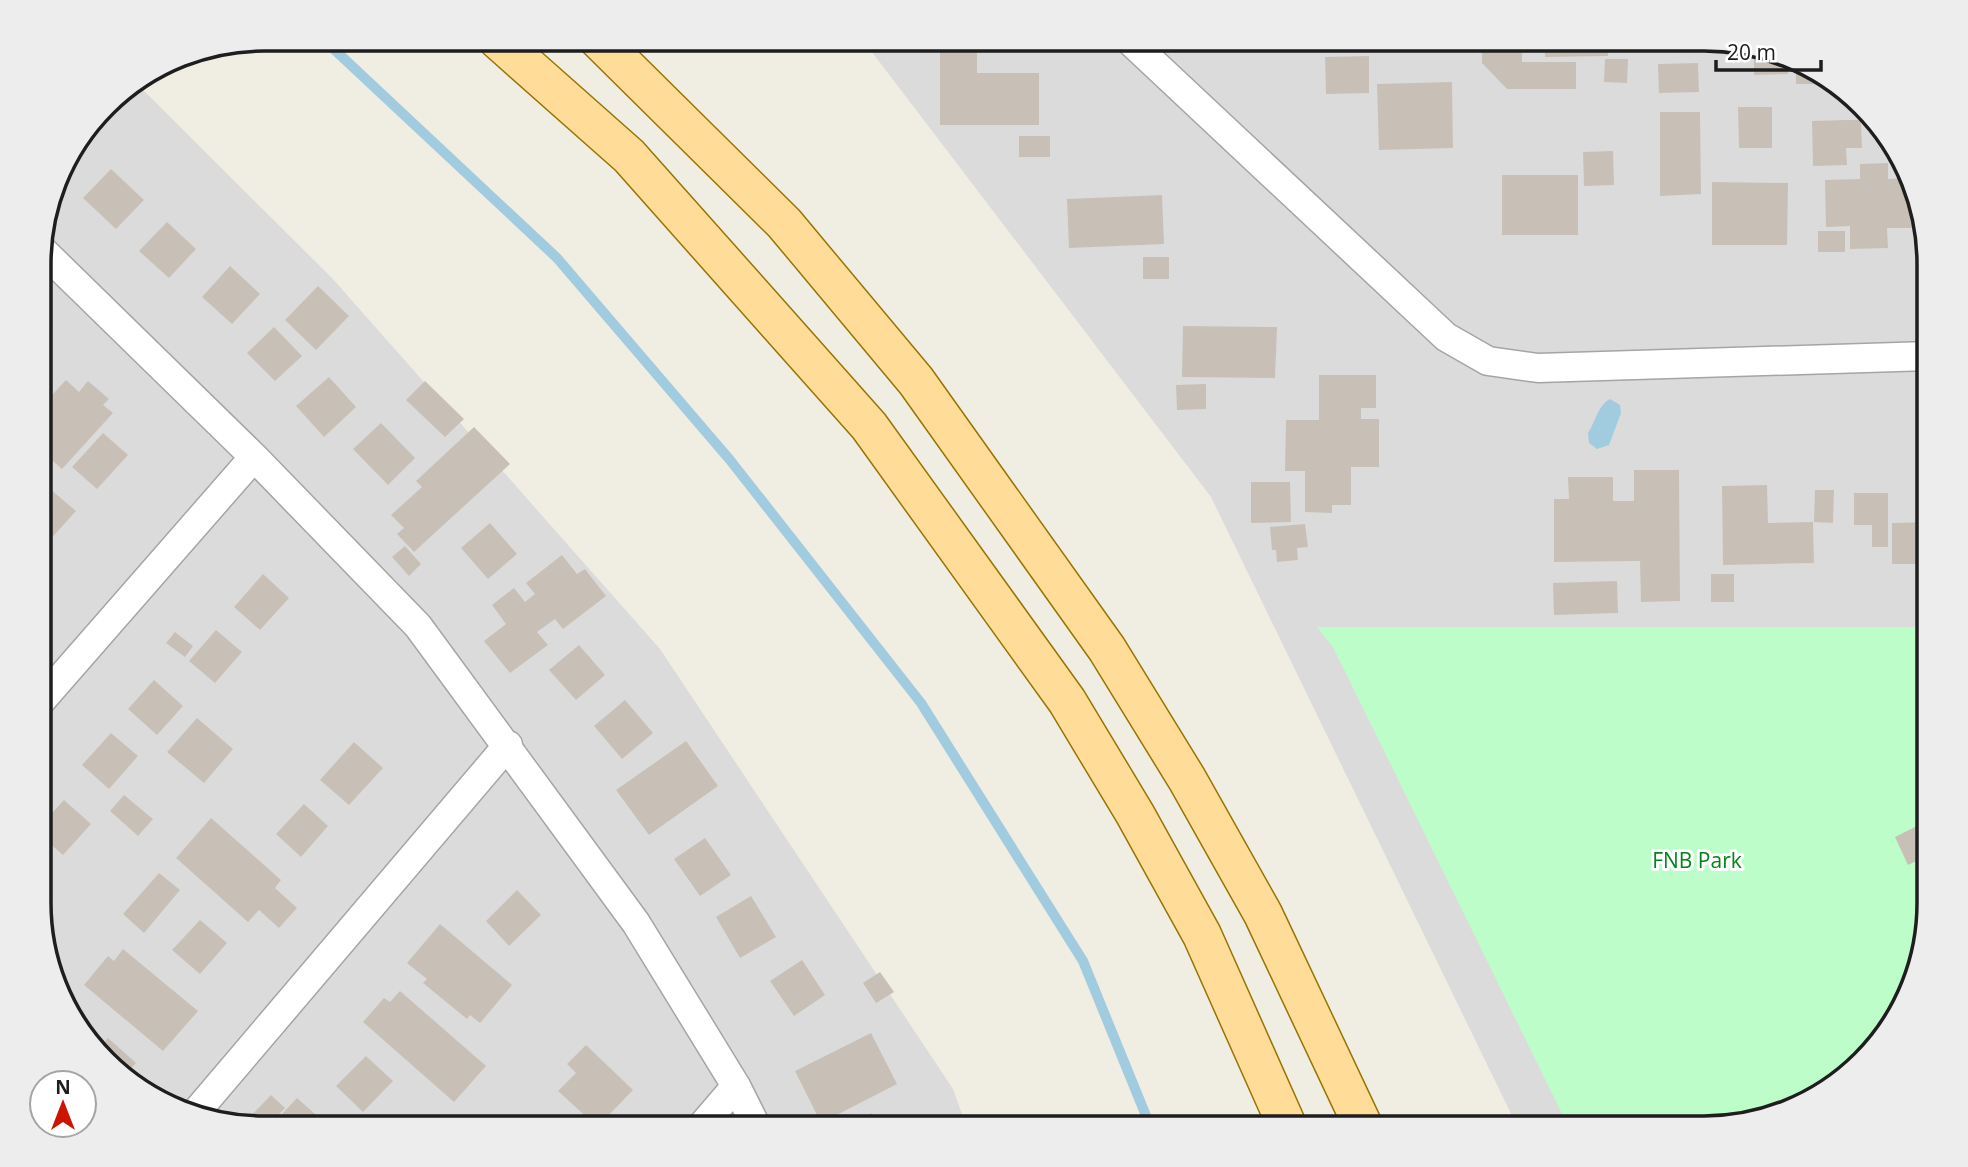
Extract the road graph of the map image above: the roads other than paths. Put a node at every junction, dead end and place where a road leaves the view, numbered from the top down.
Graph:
1 (511, 51) edge
2 (611, 51) edge
3 (1142, 51) edge
4 (51, 259) edge
5 (1917, 356) edge
6 (254, 457) junction
7 (51, 689) edge
8 (508, 745) junction
9 (736, 1086) junction
10 (201, 1106) edge
11 (710, 1116) edge
12 (751, 1116) edge
13 (1283, 1116) edge
14 (1358, 1116) edge

1 - 13 main road
2 - 14 main road
3 - 5 street
4 - 6 street
6 - 7 street
6 - 8 street
8 - 9 street
8 - 10 street
9 - 11 street
9 - 12 street

